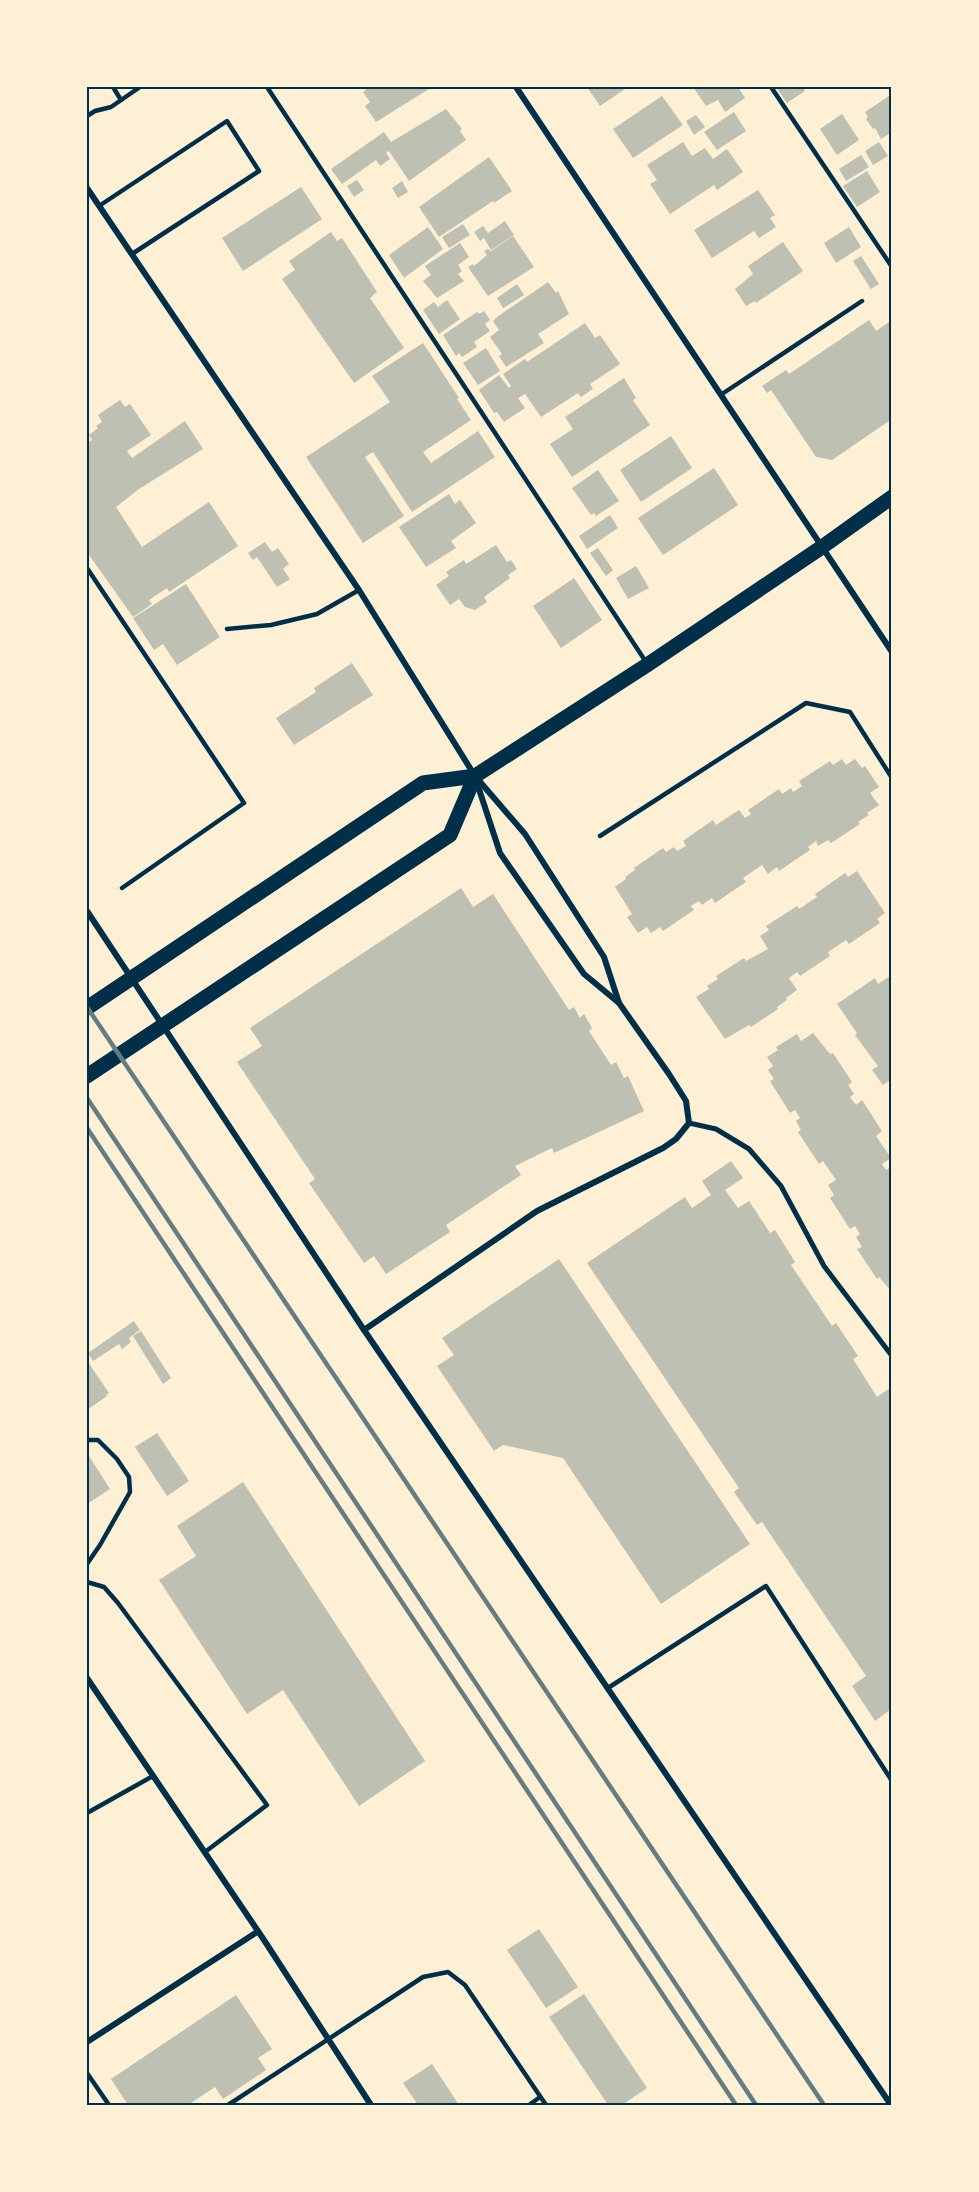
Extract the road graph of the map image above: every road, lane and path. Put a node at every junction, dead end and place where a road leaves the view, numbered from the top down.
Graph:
1 (113, 87) edge
2 (140, 87) edge
3 (267, 87) edge
4 (516, 87) edge
5 (771, 87) edge
6 (122, 100) junction
7 (87, 117) edge
8 (87, 188) edge
9 (99, 206) junction
10 (132, 255) junction
11 (892, 267) edge
12 (862, 301) dead end
13 (722, 394) junction
14 (892, 497) edge
15 (822, 547) junction
16 (87, 568) edge
17 (359, 590) junction
18 (227, 628) dead end
19 (892, 652) edge
20 (647, 665) junction
21 (475, 776) junction
22 (892, 778) edge
23 (600, 836) dead end
24 (122, 888) dead end
25 (87, 910) edge
26 (619, 1003) junction
27 (87, 1008) edge
28 (87, 1076) edge
29 (689, 1123) junction
30 (364, 1330) junction
31 (892, 1356) edge
32 (87, 1440) edge
33 (87, 1564) edge
34 (87, 1582) edge
35 (87, 1678) edge
36 (608, 1688) junction
37 (153, 1776) junction
38 (892, 1781) edge
39 (87, 1813) edge
40 (205, 1852) junction
41 (257, 1932) junction
42 (328, 2039) junction
43 (87, 2043) edge
44 (87, 2073) edge
45 (540, 2097) junction
46 (109, 2105) edge
47 (228, 2105) edge
48 (372, 2105) edge
49 (529, 2105) edge
50 (546, 2105) edge
51 (891, 2105) edge

1 - 6 lane
2 - 6 lane
3 - 20 lane
4 - 13 street
5 - 11 lane
6 - 7 lane
8 - 9 street
9 - 10 street
9 - 10 lane
10 - 17 street
12 - 13 lane
13 - 15 street
14 - 15 main road
15 - 19 street
15 - 20 main road
16 - 24 lane
17 - 18 lane
17 - 21 street
20 - 21 main road
21 - 26 street
21 - 26 street
21 - 27 main road
21 - 28 main road
22 - 23 lane
25 - 30 street
26 - 29 street
29 - 30 street
29 - 31 street
30 - 36 street
32 - 33 lane
34 - 40 lane
35 - 37 street
36 - 38 lane
36 - 51 street
37 - 39 lane
37 - 40 street
40 - 41 street
41 - 42 street
41 - 43 street
42 - 45 lane
42 - 47 lane
42 - 48 street
44 - 46 lane
45 - 49 lane
45 - 50 lane

